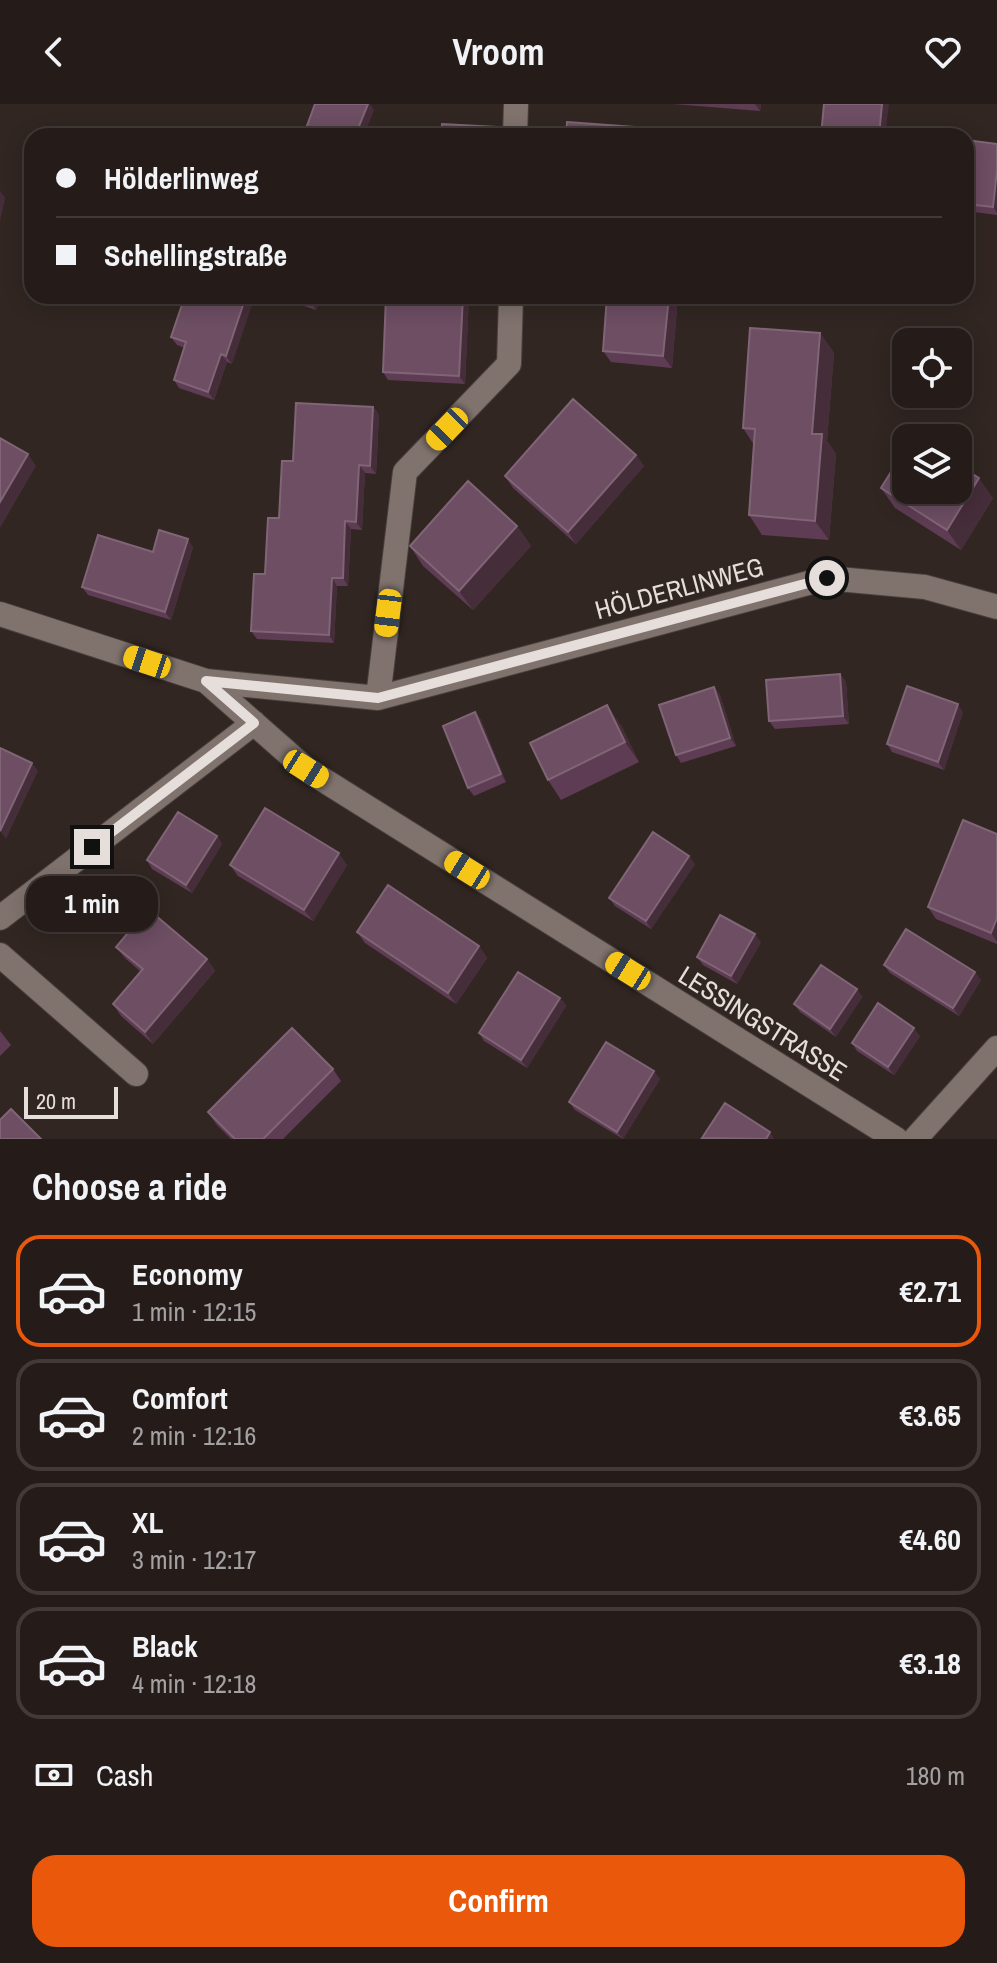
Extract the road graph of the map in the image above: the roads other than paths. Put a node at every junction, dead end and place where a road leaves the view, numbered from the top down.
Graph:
1 (516, 104) edge
2 (515, 128) edge
3 (511, 304) edge
4 (997, 607) edge
5 (0, 614) edge
6 (206, 681) junction
7 (378, 698) junction
8 (254, 723) junction
9 (0, 918) edge
10 (0, 955) edge
11 (997, 1048) edge
12 (136, 1074) dead end
13 (896, 1139) edge
14 (915, 1139) edge

1 - 2 street
3 - 7 street
4 - 7 street, HÖLDERLINWEG
5 - 6 street, HÖLDERLINWEG
6 - 7 street, HÖLDERLINWEG
6 - 8 street, LESSINGSTRASSE
8 - 9 street
8 - 13 street, LESSINGSTRASSE
10 - 12 street
11 - 14 street

